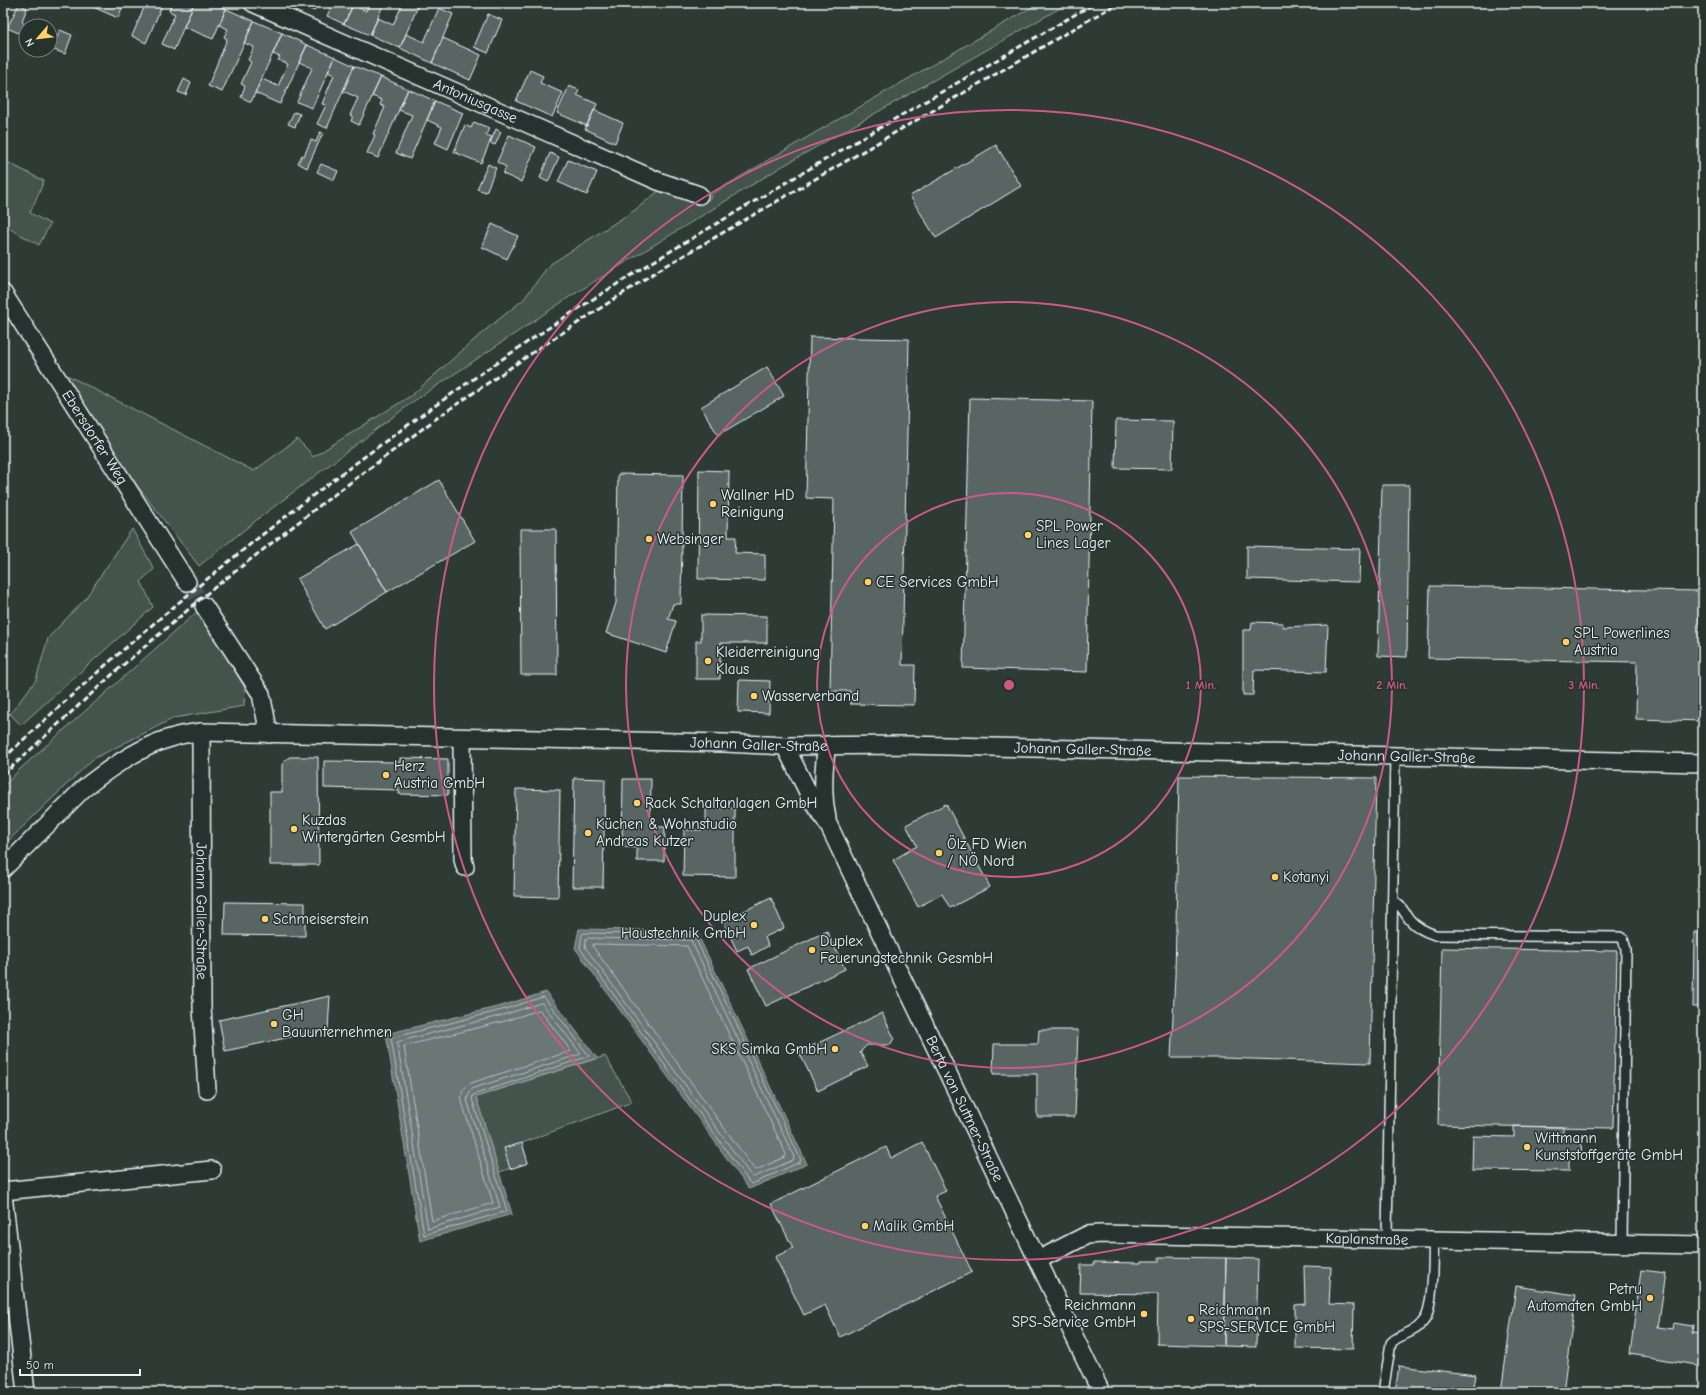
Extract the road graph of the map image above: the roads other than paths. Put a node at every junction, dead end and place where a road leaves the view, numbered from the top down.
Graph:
1 (253, 3) edge
2 (699, 195) dead end
3 (3, 293) edge
4 (187, 582) tunnel mouth
5 (204, 606) tunnel mouth
6 (201, 732) junction
7 (270, 734) junction
8 (462, 738) junction
9 (827, 745) junction
10 (785, 746) junction
11 (1395, 756) junction
12 (1703, 763) edge
13 (828, 824) junction
14 (465, 867) dead end
15 (3, 869) edge
16 (1393, 901) junction
17 (207, 1090) dead end
18 (212, 1170) dead end
19 (3, 1191) edge
20 (3, 1195) edge
21 (1387, 1238) junction
22 (1433, 1240) junction
23 (1622, 1243) junction
24 (1703, 1245) edge
25 (1038, 1260) junction
26 (26, 1392) edge
27 (1101, 1392) edge
28 (1383, 1392) edge

1 - 2 street, Antoniusgasse
3 - 4 street, Ebersdorfer Weg
5 - 7 street
6 - 7 street, Johann Galler-Straße
6 - 15 street, Johann Galler-Straße
6 - 17 street, Johann Galler-Straße
7 - 8 street, Johann Galler-Straße
8 - 10 street, Johann Galler-Straße
8 - 14 street
9 - 10 street, Johann Galler-Straße
9 - 11 street, Johann Galler-Straße
9 - 13 street, Berta von Suttner-Straße
10 - 13 street, Berta von Suttner-Straße
11 - 12 street, Johann Galler-Straße
11 - 16 lane
13 - 25 street, Berta von Suttner-Straße
16 - 21 lane
16 - 23 lane
18 - 19 street
20 - 26 street
21 - 22 street, Kaplanstraße
21 - 25 street, Kaplanstraße
22 - 23 street, Kaplanstraße
22 - 28 lane
23 - 24 street, Kaplanstraße
25 - 27 street, Berta von Suttner-Straße

